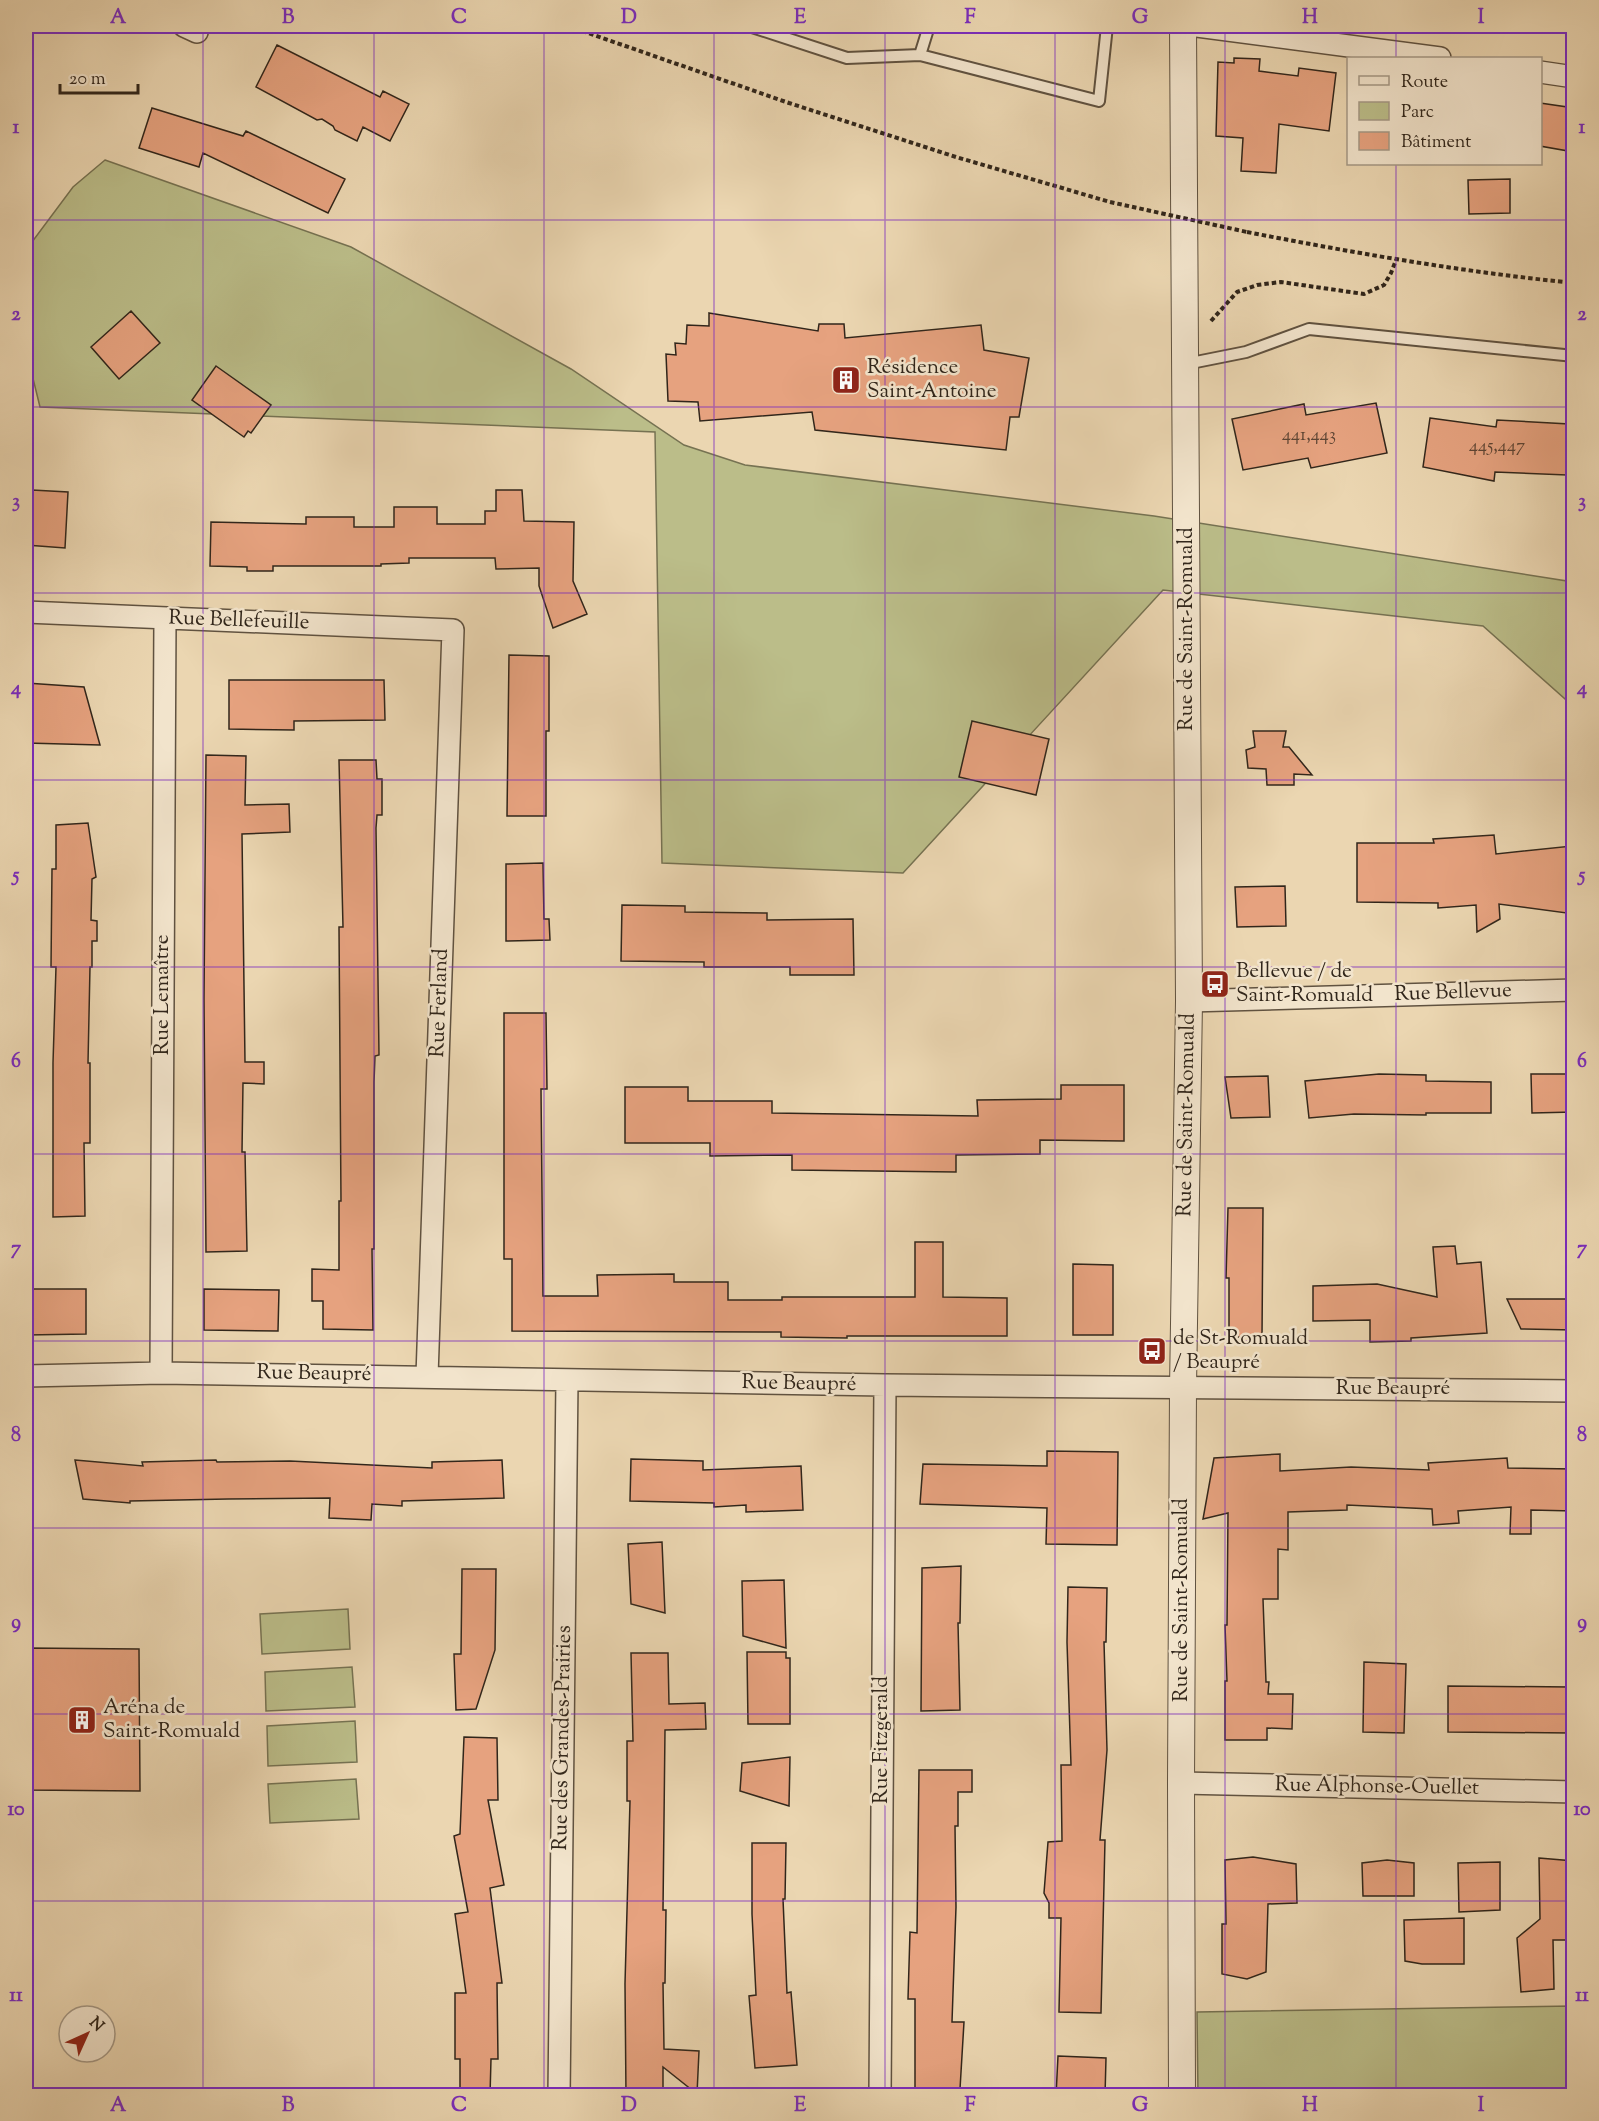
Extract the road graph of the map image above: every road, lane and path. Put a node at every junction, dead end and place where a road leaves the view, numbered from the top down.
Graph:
1 (568, 26) edge
2 (749, 26) edge
3 (929, 26) edge
4 (1107, 26) edge
5 (1183, 26) edge
6 (1197, 26) edge
7 (920, 55) junction
8 (1432, 57) edge
9 (1542, 72) edge
10 (1574, 77) edge
11 (1396, 260) junction
12 (1574, 283) edge
13 (1185, 356) junction
14 (1574, 356) edge
15 (26, 612) edge
16 (165, 618) junction
17 (453, 630) joint
18 (1574, 990) edge
19 (1189, 1001) junction
20 (161, 1373) junction
21 (26, 1376) edge
22 (427, 1376) junction
23 (567, 1380) junction
24 (885, 1385) junction
25 (1183, 1388) junction
26 (1574, 1391) edge
27 (1181, 1783) junction
28 (1574, 1792) edge
29 (559, 2096) edge
30 (880, 2096) edge
31 (1182, 2096) edge

1 - 11 path, bridge
2 - 7 lane
3 - 7 lane
4 - 7 lane
5 - 13 street, Rue de Saint-Romuald
6 - 8 street
9 - 10 street
11 - 12 path
11 - 13 path
13 - 14 lane
13 - 19 street, Rue de Saint-Romuald
15 - 16 street, Rue Bellefeuille
16 - 17 street, Rue Bellefeuille
16 - 20 street, Rue Lemaître
17 - 22 street, Rue Ferland
18 - 19 street, Rue Bellevue
19 - 25 street, Rue de Saint-Romuald
20 - 21 street, Rue Beaupré
20 - 22 street, Rue Beaupré
22 - 23 street, Rue Beaupré
23 - 24 street, Rue Beaupré
23 - 29 street, Rue des Grandes-Prairies
24 - 25 street, Rue Beaupré
24 - 30 street, Rue Fitzgerald
25 - 26 street, Rue Beaupré
25 - 27 street, Rue de Saint-Romuald
27 - 28 street, Rue Alphonse-Ouellet
27 - 31 street, Rue de Saint-Romuald

